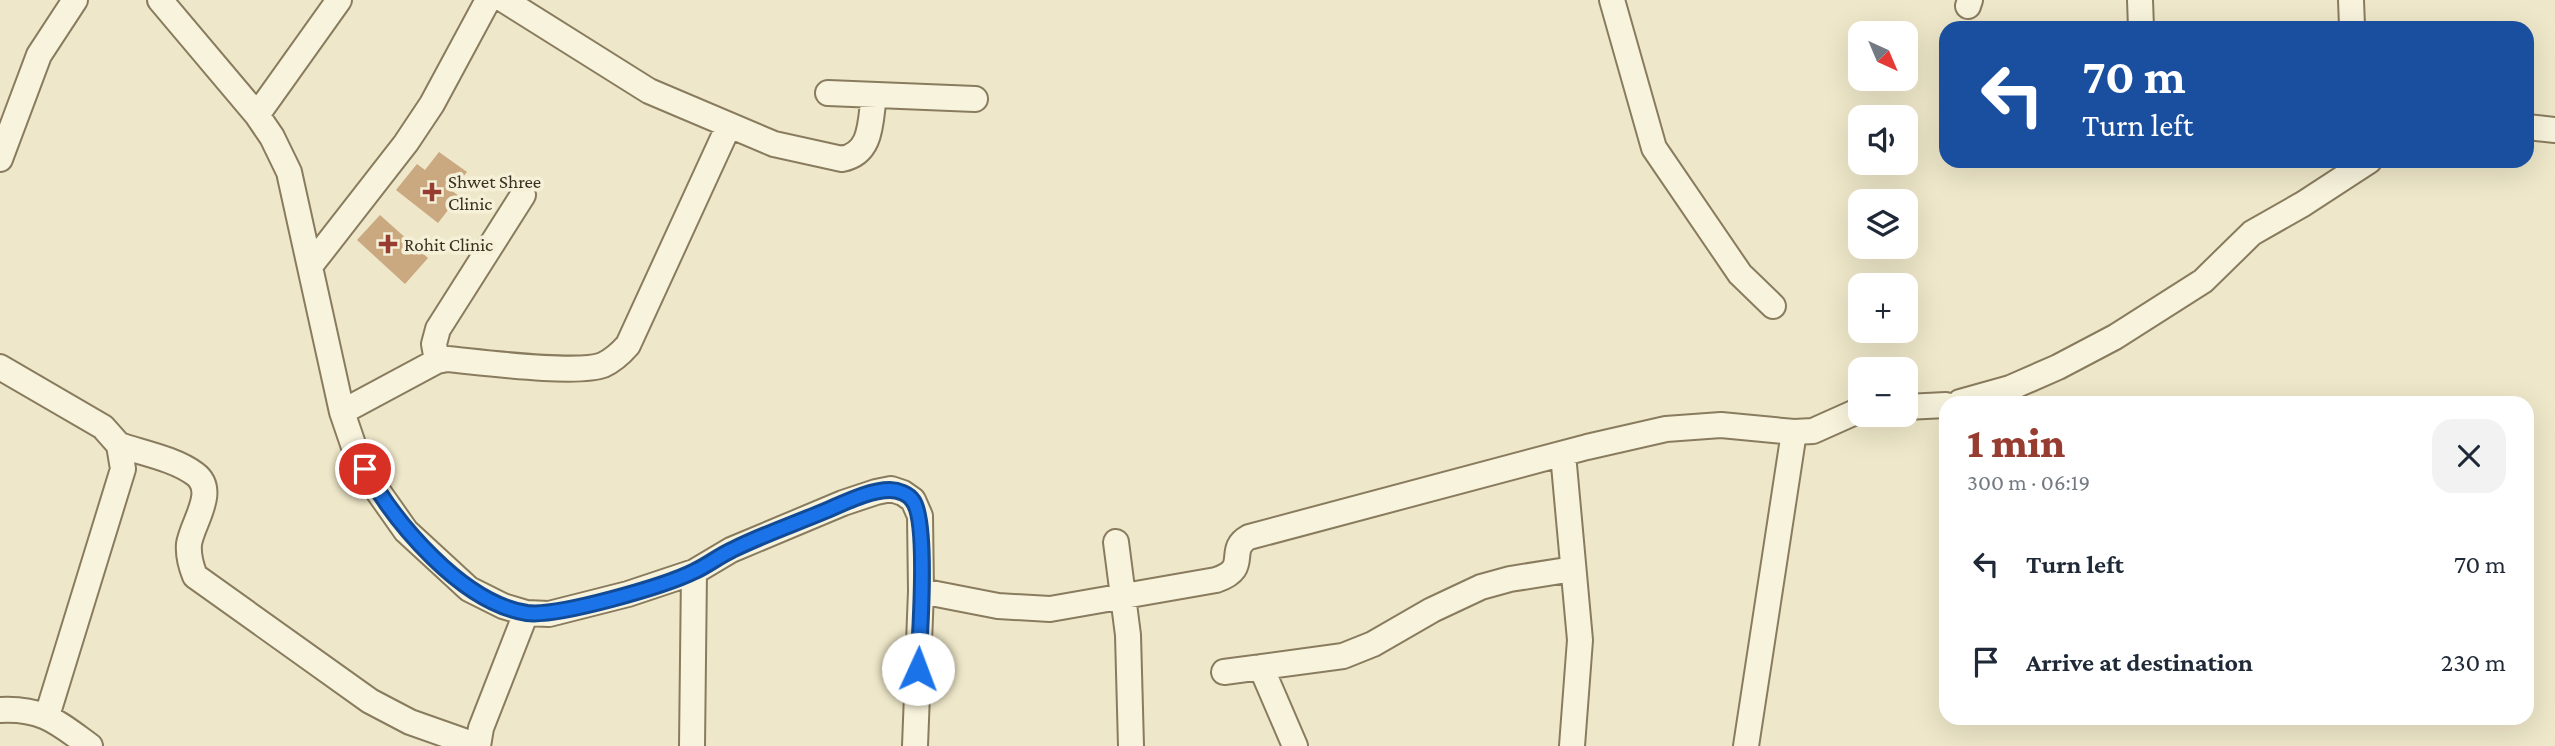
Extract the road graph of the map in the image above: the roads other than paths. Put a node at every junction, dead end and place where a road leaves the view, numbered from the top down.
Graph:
1 (75, 0) edge
2 (159, 0) edge
3 (339, 0) edge
4 (488, 0) edge
5 (504, 0) edge
6 (1612, 0) edge
7 (2140, 0) edge
8 (2351, 0) edge
9 (2141, 21) edge
10 (2352, 21) edge
11 (828, 93) dead end
12 (874, 95) junction
13 (975, 99) dead end
14 (257, 115) junction
15 (729, 125) junction
16 (2534, 128) edge
17 (2555, 130) edge
18 (0, 159) edge
19 (2358, 168) edge
20 (523, 195) dead end
21 (311, 265) junction
22 (1773, 306) dead end
23 (437, 361) junction
24 (0, 367) edge
25 (1981, 396) edge
26 (1939, 405) edge
27 (1918, 406) edge
28 (342, 412) junction
29 (1848, 415) edge
30 (1794, 432) junction
31 (119, 445) junction
32 (1563, 454) junction
33 (1116, 542) dead end
34 (1573, 569) junction
35 (694, 572) junction
36 (921, 592) junction
37 (1125, 596) junction
38 (526, 613) junction
39 (1261, 667) junction
40 (1224, 672) dead end
41 (0, 710) edge
42 (47, 716) junction
43 (90, 746) edge
44 (692, 746) edge
45 (915, 746) edge
46 (1131, 746) edge
47 (1295, 746) edge
48 (1572, 746) edge
49 (1745, 746) edge

1 - 18 street
2 - 14 street
3 - 14 street
4 - 21 street
5 - 15 street
6 - 22 street
7 - 9 street
8 - 10 street
11 - 12 street
12 - 13 street
12 - 15 street
14 - 21 street
15 - 23 street
16 - 17 street
19 - 25 street
20 - 23 street
21 - 28 street
23 - 28 street
24 - 31 street
26 - 27 street
28 - 38 street
29 - 30 street
30 - 32 street
30 - 49 street
31 - 38 street
31 - 42 street
32 - 34 street
32 - 37 street
33 - 37 street
34 - 39 street
34 - 48 street
35 - 36 street
35 - 38 street
35 - 44 street
36 - 37 street
36 - 45 street
37 - 46 street
39 - 40 street
39 - 47 street
41 - 42 street
42 - 43 street

